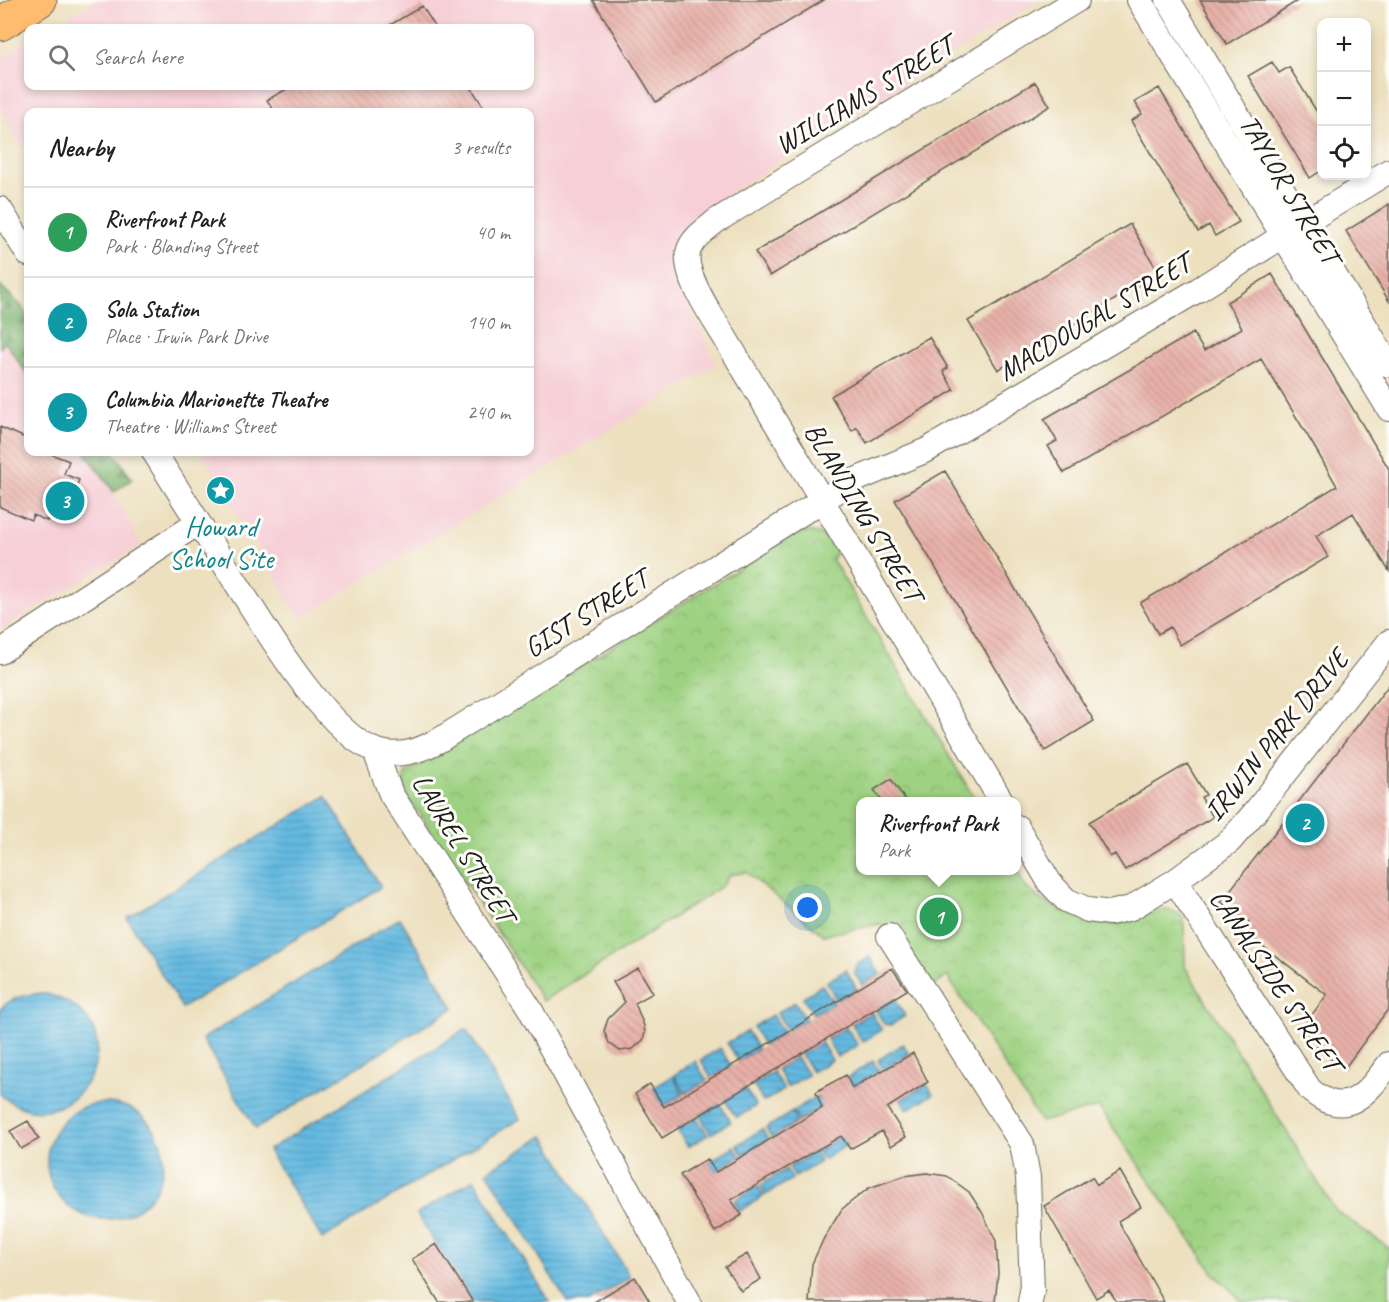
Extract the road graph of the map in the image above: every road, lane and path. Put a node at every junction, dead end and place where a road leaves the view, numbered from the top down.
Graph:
1 (40, 0) edge
2 (1077, 0) edge
3 (1139, 0) edge
4 (1168, 0) edge
5 (0, 24) edge
6 (1389, 171) edge
7 (0, 209) edge
8 (1303, 223) junction
9 (1283, 236) junction
10 (24, 248) edge
11 (689, 249) joint
12 (1389, 365) edge
13 (1389, 409) edge
14 (157, 456) edge
15 (822, 500) junction
16 (198, 524) junction
17 (1389, 642) edge
18 (0, 652) edge
19 (375, 751) junction
20 (1000, 797) edge
21 (1021, 834) edge
22 (1175, 881) junction
23 (889, 936) dead end
24 (1389, 1064) edge
25 (689, 1302) edge
26 (1030, 1302) edge

1 - 5 highway
2 - 11 street, WILLIAMS STREET
3 - 9 street, TAYLOR STREET
4 - 8 street, TAYLOR STREET
6 - 8 street, MACDOUGAL STREET
7 - 10 street
8 - 9 street, MACDOUGAL STREET
8 - 12 street, TAYLOR STREET
9 - 13 street, TAYLOR STREET
9 - 15 street, MACDOUGAL STREET
11 - 15 street, BLANDING STREET
14 - 16 street
15 - 19 street, GIST STREET
15 - 20 street, BLANDING STREET
16 - 18 street
16 - 19 street
17 - 22 street, IRWIN PARK DRIVE
19 - 25 street, LAUREL STREET
21 - 22 street
22 - 24 street, CANALSIDE STREET
23 - 26 street

